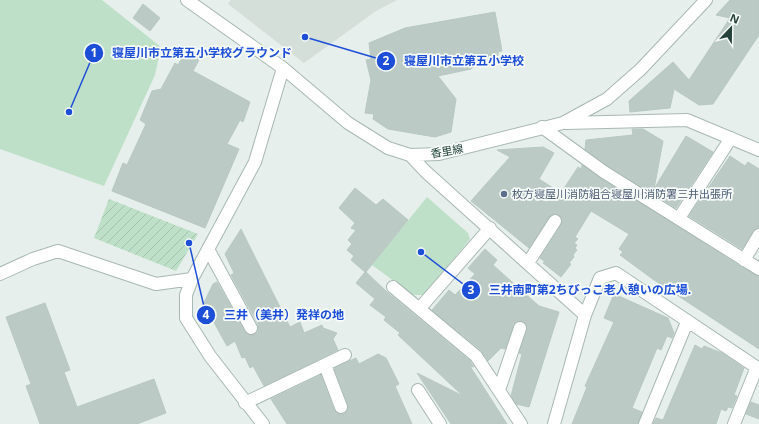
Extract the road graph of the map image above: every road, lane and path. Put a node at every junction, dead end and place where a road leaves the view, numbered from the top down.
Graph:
1 (187, 0) edge
2 (706, 0) edge
3 (283, 68) junction
4 (563, 123) junction
5 (542, 127) junction
6 (731, 138) junction
7 (759, 150) edge
8 (410, 155) junction
9 (678, 218) junction
10 (555, 221) dead end
11 (490, 228) junction
12 (759, 235) edge
13 (208, 250) junction
14 (744, 260) junction
15 (528, 263) junction
16 (759, 269) edge
17 (0, 274) edge
18 (192, 279) junction
19 (393, 287) dead end
20 (420, 308) junction
21 (585, 314) junction
22 (687, 322) junction
23 (251, 328) dead end
24 (520, 328) dead end
25 (345, 355) dead end
26 (325, 365) junction
27 (758, 368) edge
28 (418, 390) dead end
29 (499, 390) junction
30 (245, 403) junction
31 (341, 407) dead end
32 (263, 424) edge
33 (440, 424) edge
34 (521, 424) edge
35 (554, 424) edge
36 (644, 424) edge
37 (734, 424) edge

1 - 3 street, 香里線
2 - 4 street, 香里線
3 - 8 street, 香里線
3 - 13 street
4 - 5 street, 香里線
4 - 6 street
5 - 8 street, 香里線
5 - 9 street
6 - 7 street
6 - 9 street
8 - 11 street
9 - 14 street
10 - 15 street
11 - 15 street
11 - 20 street
12 - 14 street
13 - 18 street
13 - 23 street
14 - 16 street
15 - 21 street
17 - 18 street
18 - 30 street
19 - 20 street
20 - 29 street
21 - 22 street
21 - 35 street
22 - 27 street
22 - 36 street
24 - 29 street
25 - 26 street
26 - 30 street
26 - 31 street
27 - 37 street
28 - 33 street
29 - 34 street
30 - 32 street

